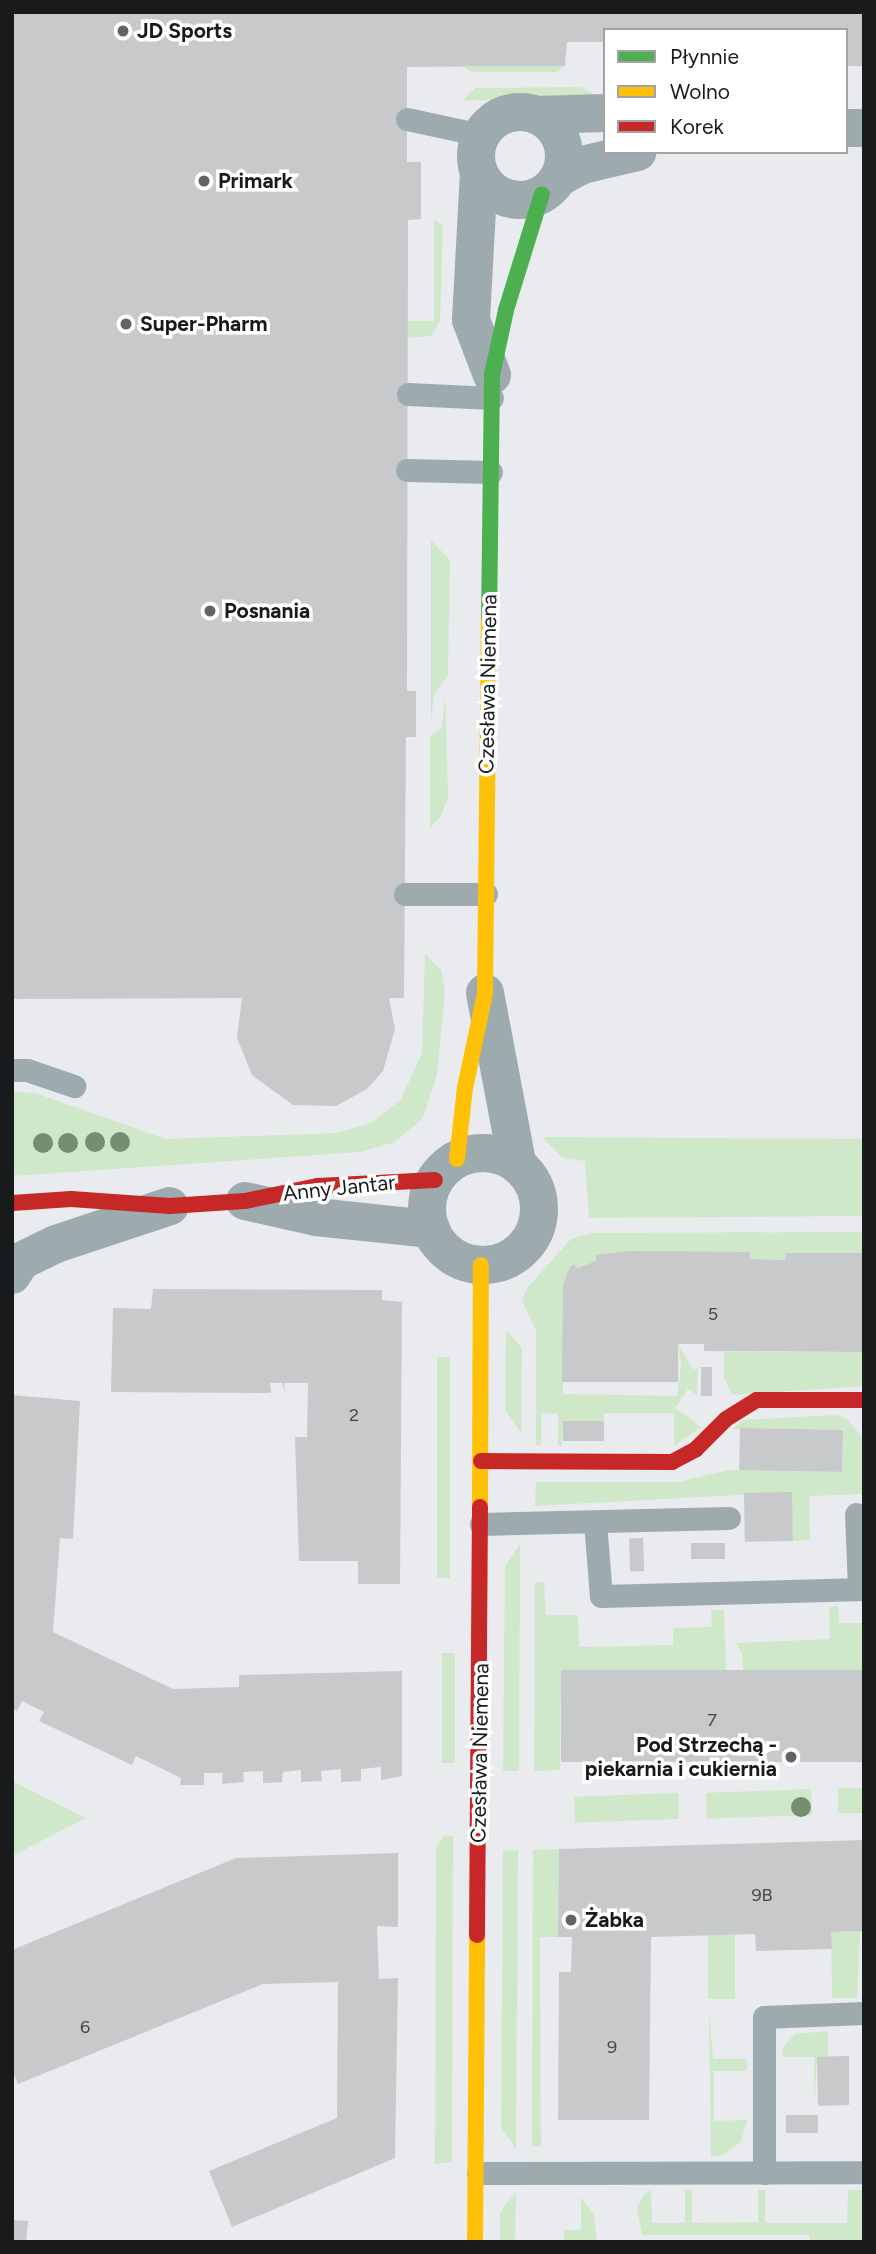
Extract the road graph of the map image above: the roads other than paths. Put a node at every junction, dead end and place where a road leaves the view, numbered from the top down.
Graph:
1 (603, 113) edge
2 (536, 115) junction
3 (407, 119) dead end
4 (480, 153) junction
5 (629, 154) edge
6 (550, 186) junction
7 (492, 387) junction
8 (408, 394) dead end
9 (407, 470) dead end
10 (491, 472) junction
11 (405, 894) dead end
12 (486, 894) junction
13 (485, 993) junction
14 (12, 1070) edge
15 (74, 1086) dead end
16 (516, 1163) junction
17 (446, 1169) junction
18 (245, 1200) junction
19 (12, 1203) edge
20 (170, 1206) junction
21 (431, 1229) junction
22 (481, 1265) junction
23 (12, 1275) edge
24 (864, 1400) edge
25 (481, 1461) junction
26 (856, 1514) dead end
27 (729, 1518) dead end
28 (595, 1522) junction
29 (481, 1524) junction
30 (861, 1589) edge
31 (864, 2013) edge
32 (864, 2172) edge
33 (478, 2173) junction
34 (764, 2173) junction
35 (475, 2242) edge

1 - 2 street
2 - 4 street
2 - 6 street, Czesława Niemena
3 - 4 lane
4 - 6 street
4 - 7 street, Czesława Niemena
5 - 6 street
6 - 7 street, Czesława Niemena
7 - 8 lane
7 - 10 street, Czesława Niemena
9 - 10 lane
10 - 12 street, Czesława Niemena
11 - 12 lane
12 - 13 street, Czesława Niemena
13 - 16 street, Czesława Niemena
13 - 17 street, Czesława Niemena
14 - 15 lane
16 - 17 street, Anny Jantar
16 - 22 street
17 - 18 street, Anny Jantar
17 - 21 street
18 - 20 street, Anny Jantar
18 - 21 street, Anny Jantar
19 - 20 street, Anny Jantar
20 - 23 street, Anny Jantar
21 - 22 street
22 - 25 street, Czesława Niemena
24 - 25 street
25 - 29 street, Czesława Niemena
26 - 30 lane
27 - 28 lane
28 - 29 lane
28 - 30 lane
29 - 33 street, Czesława Niemena
31 - 34 lane
32 - 34 lane
33 - 34 lane
33 - 35 street, Czesława Niemena

